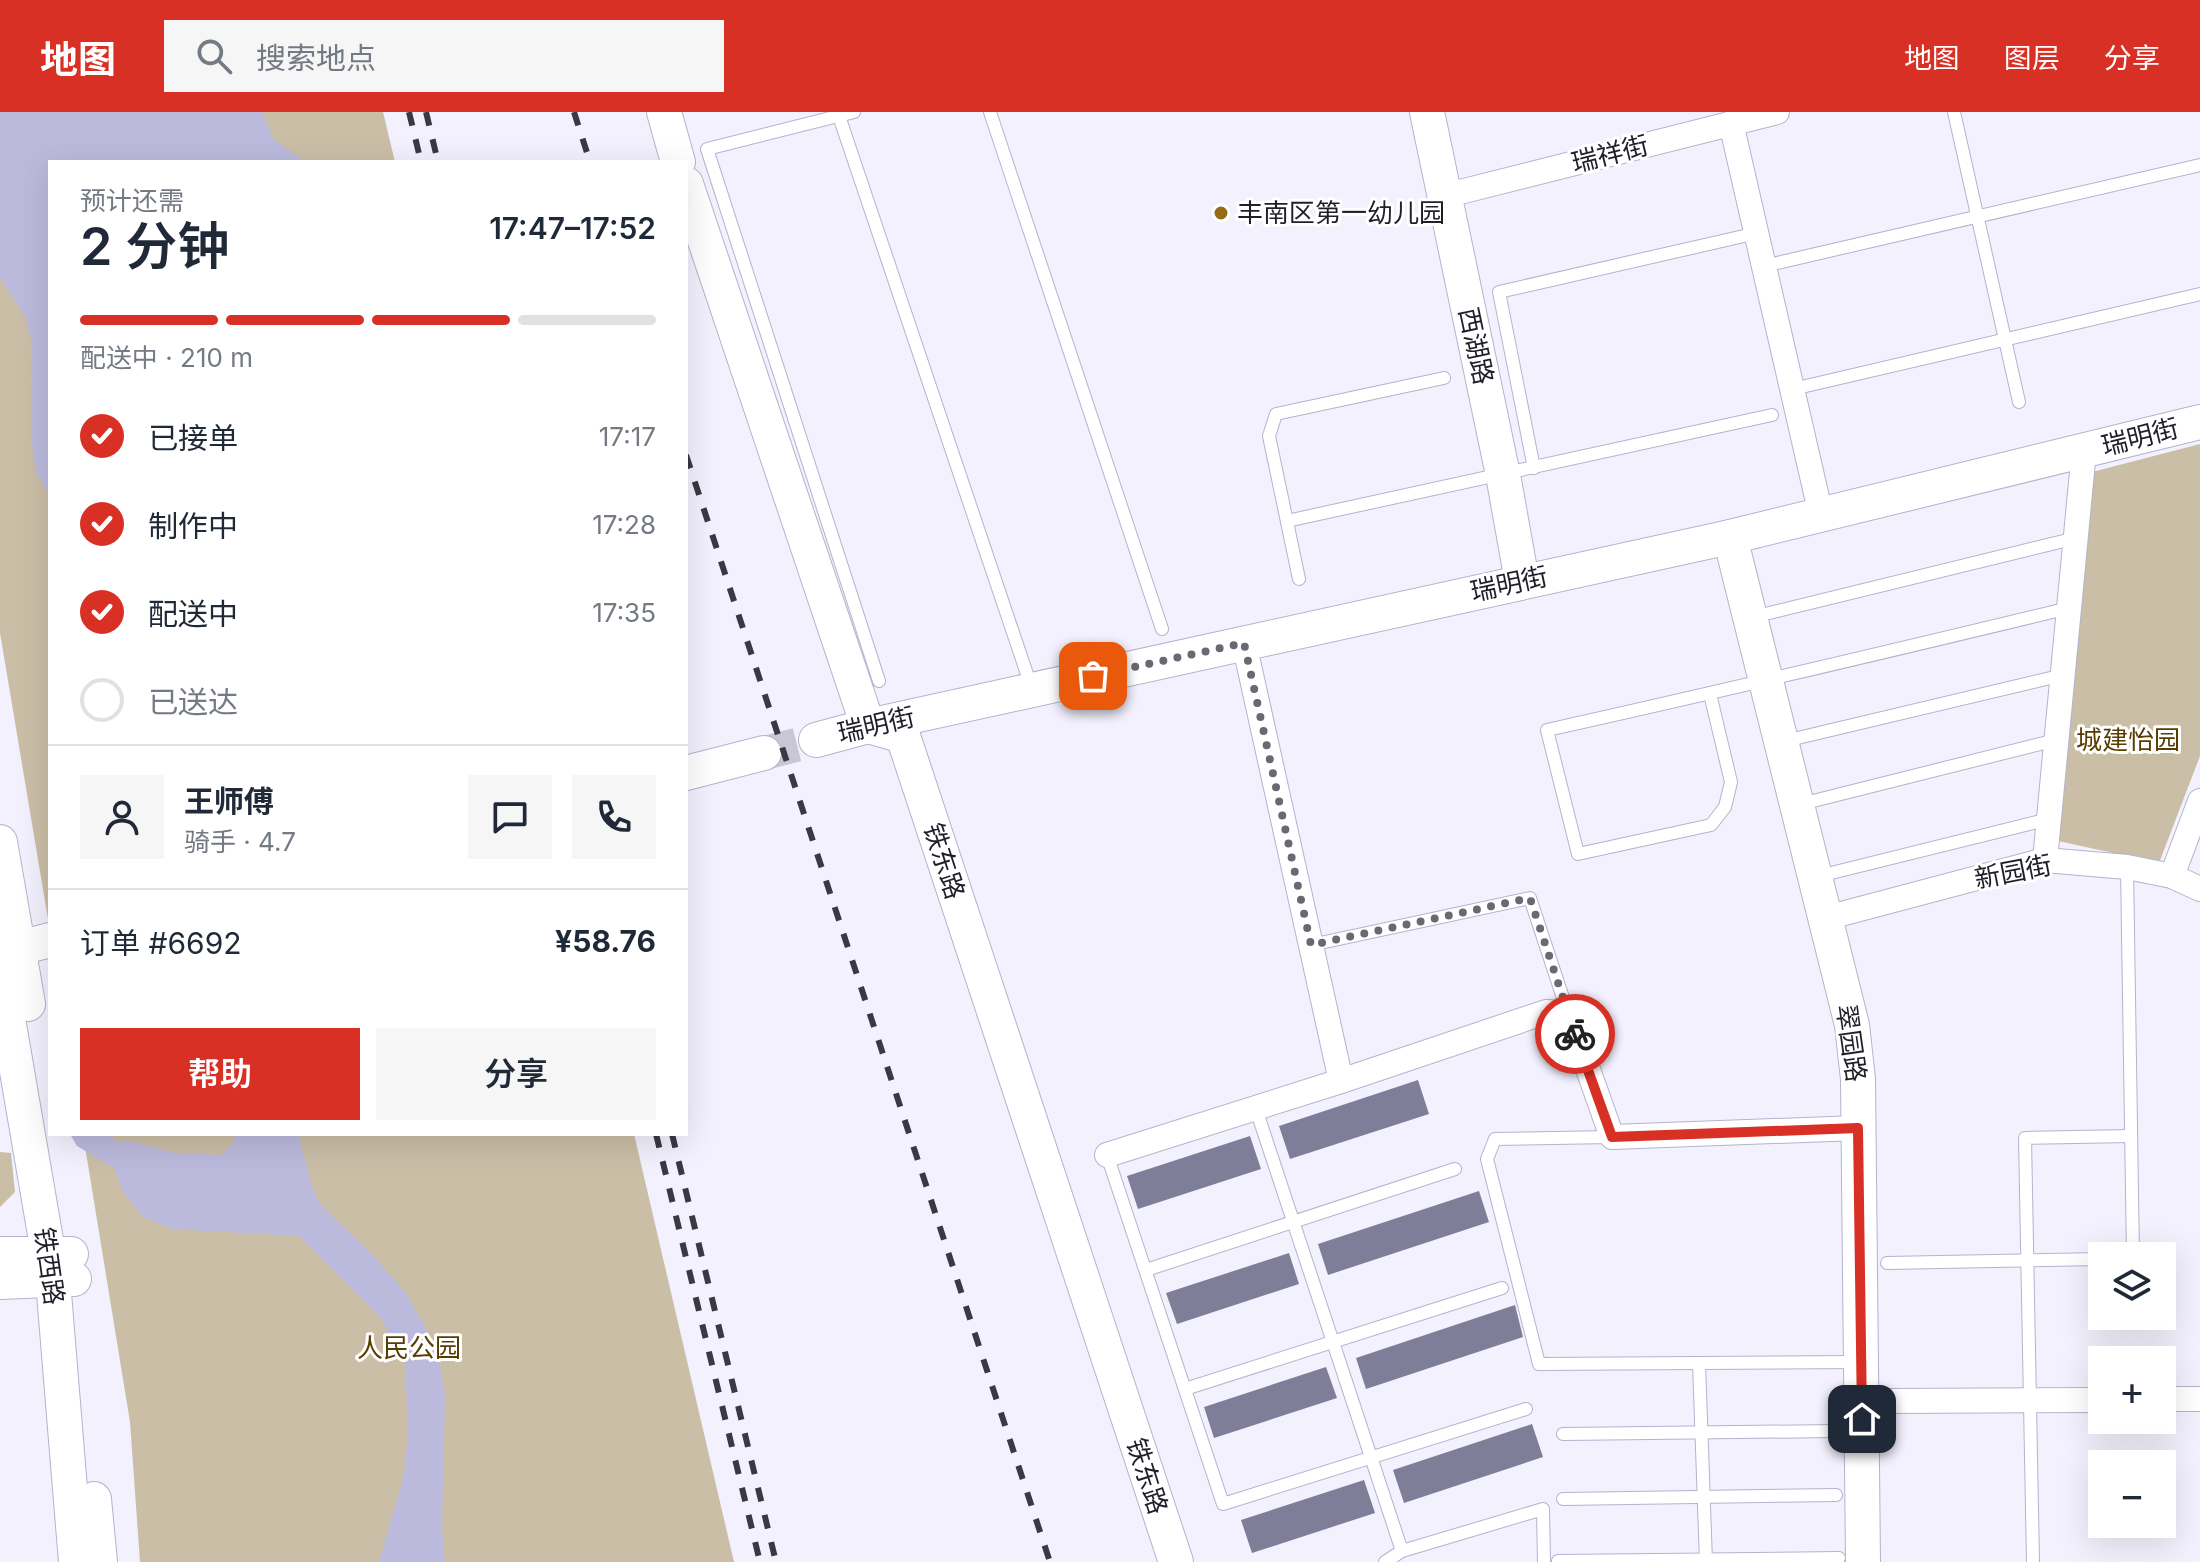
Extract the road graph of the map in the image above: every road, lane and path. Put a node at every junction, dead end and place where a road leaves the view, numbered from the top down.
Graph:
1 (664, 112) edge
2 (854, 112) edge
3 (990, 112) edge
4 (1427, 112) edge
5 (1954, 112) edge
6 (1763, 114) edge
7 (839, 116) junction
8 (1731, 123) junction
9 (677, 160) edge
10 (2200, 165) edge
11 (688, 190) edge
12 (1444, 196) junction
13 (1977, 215) junction
14 (1757, 233) junction
15 (1764, 266) junction
16 (2200, 294) edge
17 (2004, 338) junction
18 (1444, 378) dead end
19 (1793, 389) junction
20 (2019, 402) dead end
21 (1772, 415) dead end
22 (2200, 422) edge
23 (2084, 451) junction
24 (1519, 472) junction
25 (1821, 515) junction
26 (1287, 521) junction
27 (1730, 537) junction
28 (2076, 538) junction
29 (1299, 579) dead end
30 (1522, 581) junction
31 (2069, 608) junction
32 (1750, 618) junction
33 (1162, 629) dead end
34 (1244, 643) junction
35 (2063, 675) junction
36 (879, 681) dead end
37 (1766, 681) junction
38 (1033, 690) junction
39 (1710, 694) junction
40 (868, 726) junction
41 (816, 740) tunnel mouth
42 (2056, 740) junction
43 (1782, 742) junction
44 (764, 753) tunnel mouth
45 (688, 772) edge
46 (2200, 801) edge
47 (1798, 804) junction
48 (2049, 819) junction
49 (0, 842) edge
50 (2045, 860) junction
51 (2127, 867) junction
52 (2172, 876) junction
53 (1816, 877) junction
54 (2200, 889) edge
55 (1826, 918) junction
56 (1311, 945) junction
57 (17, 953) edge
58 (1568, 1013) junction
59 (1341, 1081) junction
60 (1256, 1109) junction
61 (48, 1121) edge
62 (1858, 1128) junction
63 (50, 1136) edge
64 (2131, 1136) junction
65 (1612, 1137) junction
66 (1107, 1155) joint
67 (1455, 1169) dead end
68 (1293, 1222) junction
69 (2133, 1242) edge
70 (0, 1254) edge
71 (2088, 1259) edge
72 (2027, 1260) junction
73 (1887, 1263) dead end
74 (62, 1267) junction
75 (1146, 1270) junction
76 (0, 1282) edge
77 (1502, 1288) dead end
78 (1333, 1342) junction
79 (1861, 1362) junction
80 (1699, 1363) junction
81 (1185, 1389) junction
82 (2176, 1399) edge
83 (2200, 1399) edge
84 (2030, 1400) junction
85 (2088, 1400) edge
86 (1892, 1401) dead end
87 (1526, 1409) dead end
88 (1835, 1431) dead end
89 (1702, 1433) junction
90 (1563, 1434) dead end
91 (1371, 1457) junction
92 (1836, 1495) dead end
93 (1704, 1497) junction
94 (1563, 1499) dead end
95 (1402, 1551) junction
96 (1706, 1560) edge
97 (1851, 1560) edge
98 (1558, 1561) edge
99 (76, 1562) edge
100 (100, 1562) edge
101 (1176, 1562) edge
102 (1385, 1562) edge
103 (1544, 1562) edge
104 (2033, 1562) edge

1 - 9 street
2 - 7 lane
3 - 33 lane
4 - 12 street, 西湖路
5 - 13 lane
6 - 8 street, 瑞祥街
7 - 36 lane
7 - 38 lane
8 - 12 street, 瑞祥街
8 - 14 street
10 - 13 lane
11 - 40 street
12 - 24 street, 西湖路
13 - 15 lane
13 - 17 lane
14 - 15 street
14 - 24 lane
15 - 19 street
16 - 17 lane
17 - 19 lane
17 - 20 lane
18 - 26 lane
19 - 25 street
21 - 24 lane
22 - 23 street, 瑞明街
23 - 25 street, 瑞明街
23 - 28 street
24 - 26 lane
24 - 30 street, 西湖路
25 - 27 street, 瑞明街
26 - 29 lane
27 - 30 street, 瑞明街
27 - 32 street, 翠园路
28 - 31 street
28 - 32 lane
30 - 34 street, 瑞明街
31 - 35 street
31 - 37 lane
32 - 37 street, 翠园路
34 - 38 street, 瑞明街
34 - 56 street
35 - 42 street
35 - 43 lane
37 - 39 lane
37 - 43 street, 翠园路
38 - 40 street, 瑞明街
39 - 39 lane
40 - 41 street, 瑞明街
40 - 101 street, 铁东路
42 - 47 lane
42 - 48 street
43 - 47 street, 翠园路
44 - 45 street
46 - 52 street
47 - 53 street, 翠园路
48 - 50 street
48 - 53 lane
49 - 57 street, 铁西路
50 - 51 street, 新园街
50 - 55 street, 新园街
51 - 52 street, 新园街
51 - 64 lane
52 - 54 street, 新园街
53 - 55 street, 翠园路
55 - 62 street, 翠园路
56 - 58 lane
56 - 59 street
57 - 61 street, 铁西路
57 - 74 street, 铁西路
58 - 59 street
58 - 65 street
59 - 60 street
60 - 66 street
60 - 68 lane
62 - 65 street
62 - 79 street, 翠园路
63 - 74 street, 铁西路
64 - 69 lane
64 - 72 lane
65 - 80 lane
66 - 75 lane
67 - 68 lane
68 - 75 lane
68 - 78 lane
70 - 74 street
71 - 72 lane
72 - 73 lane
72 - 84 lane
74 - 76 street
74 - 99 street, 铁西路
74 - 100 street, 铁西路
75 - 81 lane
77 - 78 lane
78 - 81 lane
78 - 91 lane
79 - 80 lane
79 - 97 street, 翠园路
80 - 89 lane
81 - 91 lane
82 - 83 street
84 - 85 street
84 - 86 street
84 - 104 lane
87 - 91 lane
88 - 89 lane
89 - 90 lane
89 - 93 lane
91 - 95 lane
92 - 93 lane
93 - 94 lane
93 - 96 lane
95 - 102 lane
95 - 103 lane
96 - 97 lane
96 - 98 lane

